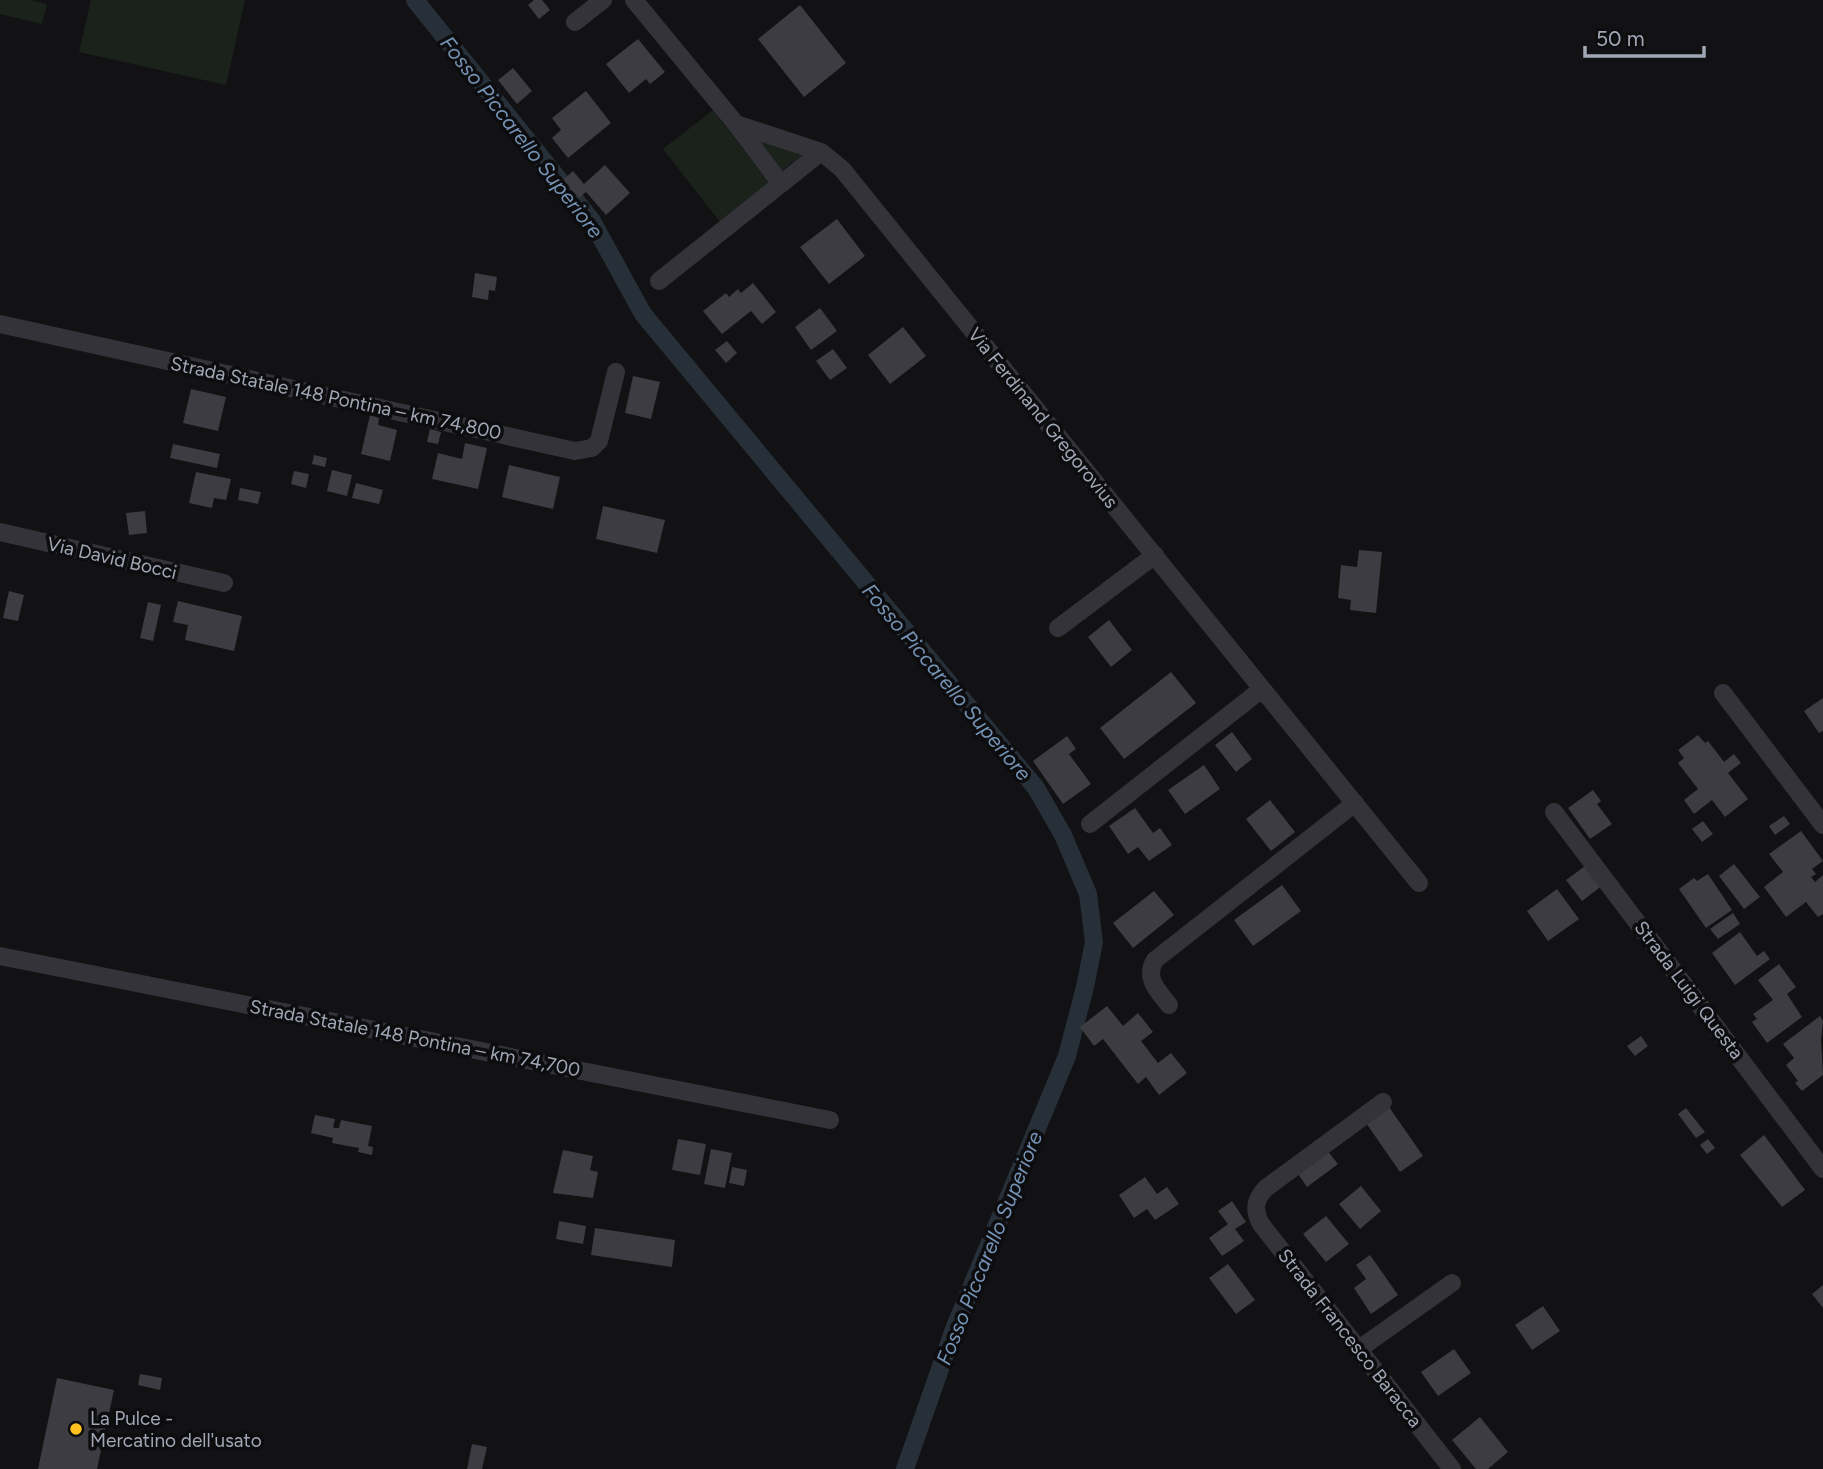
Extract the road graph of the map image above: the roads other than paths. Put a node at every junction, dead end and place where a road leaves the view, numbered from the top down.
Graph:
1 (603, 0) edge
2 (634, 0) edge
3 (575, 22) dead end
4 (736, 124) junction
5 (821, 152) junction
6 (780, 184) junction
7 (659, 281) dead end
8 (0, 324) edge
9 (616, 373) dead end
10 (0, 532) edge
11 (1154, 555) junction
12 (224, 583) dead end
13 (1058, 628) dead end
14 (1262, 689) junction
15 (1723, 693) dead end
16 (1355, 803) junction
17 (1554, 812) dead end
18 (1090, 824) dead end
19 (1823, 825) edge
20 (1419, 883) dead end
21 (0, 956) edge
22 (1169, 1005) dead end
23 (1383, 1101) dead end
24 (830, 1120) dead end
25 (1823, 1169) edge
26 (1452, 1283) dead end
27 (1359, 1349) junction
28 (1452, 1469) edge

1 - 3 street
2 - 4 street
4 - 5 street, Via Ferdinand Gregorovius
4 - 6 street
5 - 6 street
5 - 11 street, Via Ferdinand Gregorovius
6 - 7 street
8 - 9 street, Strada Statale 148 Pontina – km 74,800
10 - 12 street, Via David Bocci
11 - 13 street
11 - 14 street, Via Ferdinand Gregorovius
14 - 16 street, Via Ferdinand Gregorovius
14 - 18 street
15 - 19 street
16 - 20 street, Via Ferdinand Gregorovius
16 - 22 street
17 - 25 street, Strada Luigi Questa
21 - 24 street, Strada Statale 148 Pontina – km 74,700
23 - 27 street, Strada Francesco Baracca
26 - 27 street
27 - 28 street, Strada Francesco Baracca

